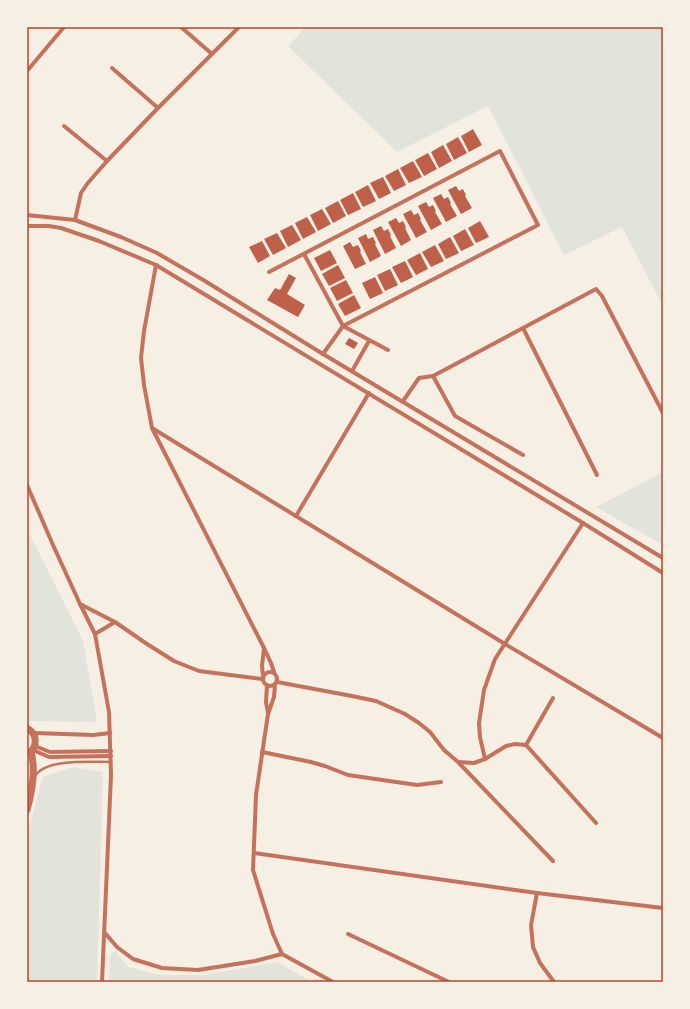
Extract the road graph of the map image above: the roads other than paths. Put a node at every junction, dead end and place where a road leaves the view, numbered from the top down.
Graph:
1 (64, 27) edge
2 (181, 27) edge
3 (239, 27) edge
4 (212, 54) junction
5 (112, 68) dead end
6 (27, 71) edge
7 (158, 108) junction
8 (64, 126) dead end
9 (107, 162) junction
10 (27, 214) edge
11 (75, 220) junction
12 (27, 226) edge
13 (304, 254) junction
14 (156, 265) junction
15 (269, 272) dead end
16 (343, 326) junction
17 (523, 328) junction
18 (369, 341) junction
19 (388, 350) dead end
20 (323, 354) junction
21 (352, 371) junction
22 (434, 376) junction
23 (368, 393) junction
24 (403, 401) junction
25 (663, 413) edge
26 (152, 428) junction
27 (523, 455) dead end
28 (597, 475) dead end
29 (27, 485) edge
30 (296, 516) junction
31 (584, 523) junction
32 (663, 558) edge
33 (663, 573) edge
34 (80, 604) junction
35 (115, 622) junction
36 (95, 634) junction
37 (506, 644) junction
38 (264, 648) junction
39 (274, 672) junction
40 (263, 677) junction
41 (276, 683) junction
42 (266, 685) junction
43 (554, 698) dead end
44 (268, 714) junction
45 (27, 728) edge
46 (34, 734) junction
47 (110, 734) junction
48 (663, 738) edge
49 (526, 744) junction
50 (32, 751) edge
51 (262, 752) junction
52 (111, 754) junction
53 (485, 759) junction
54 (111, 762) junction
55 (458, 762) junction
56 (441, 782) dead end
57 (32, 786) junction
58 (27, 810) edge
59 (596, 823) dead end
60 (254, 852) junction
61 (553, 861) dead end
62 (537, 893) junction
63 (663, 908) edge
64 (104, 932) junction
65 (348, 934) dead end
66 (282, 954) junction
67 (102, 982) edge
68 (333, 982) edge
69 (449, 982) edge
70 (554, 982) edge

1 - 6 street
2 - 4 street
3 - 4 street
4 - 7 street
5 - 7 street
7 - 9 street
8 - 9 street
9 - 11 street
10 - 11 street
11 - 20 street
12 - 14 street
13 - 15 street
13 - 16 street
13 - 16 street
14 - 23 street
14 - 26 street
16 - 18 street
16 - 20 street
17 - 22 street
17 - 25 street
17 - 28 street
18 - 19 street
18 - 21 street
20 - 21 street
21 - 24 street
22 - 24 street
22 - 27 street
23 - 30 street
23 - 31 street
24 - 32 street
26 - 30 street
26 - 38 street
29 - 34 street
30 - 37 street
31 - 33 street
31 - 37 street
34 - 35 street
34 - 36 street
35 - 36 street
35 - 40 street
36 - 47 street
37 - 48 street
37 - 53 street
38 - 39 street
38 - 40 street
39 - 40 street
39 - 41 street
40 - 42 street
41 - 42 street
41 - 44 street
41 - 55 street
42 - 44 street
43 - 49 street
44 - 51 street
45 - 46 street
46 - 47 street
46 - 50 street
47 - 52 street
49 - 53 street
49 - 59 street
50 - 52 street
50 - 57 street
51 - 56 street
51 - 60 street
52 - 54 street
53 - 55 street
54 - 57 lane
54 - 64 street
55 - 61 street
57 - 58 street
60 - 62 street
60 - 66 street
62 - 63 street
62 - 70 street
64 - 66 street
64 - 67 street
65 - 69 street
66 - 68 street

